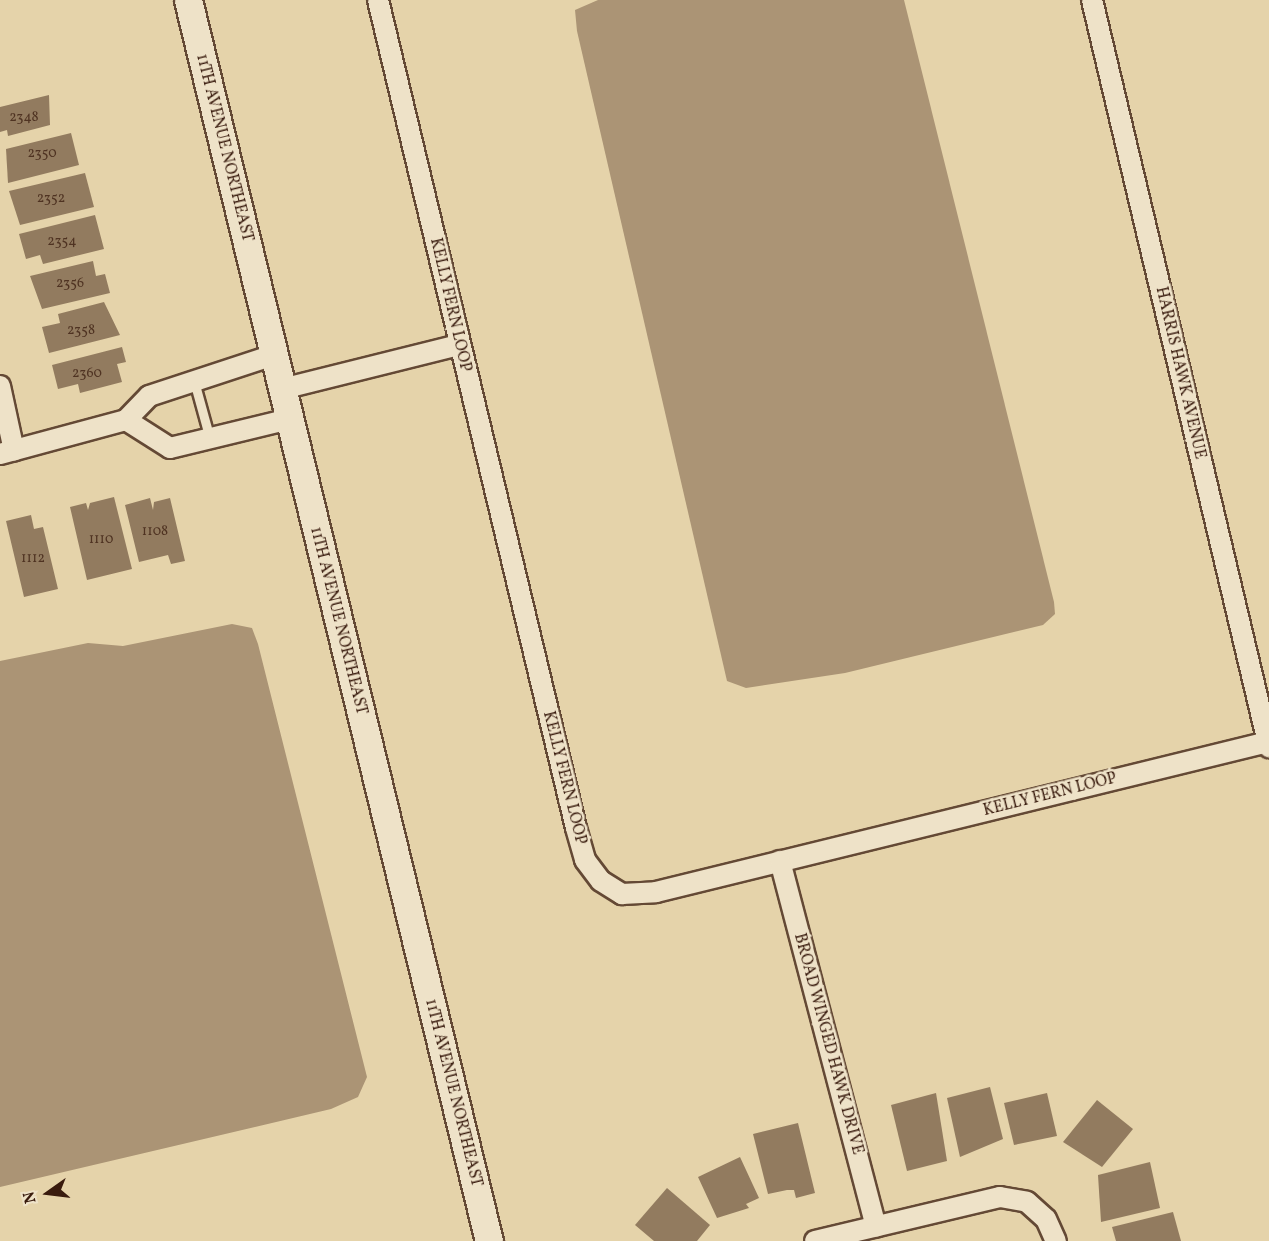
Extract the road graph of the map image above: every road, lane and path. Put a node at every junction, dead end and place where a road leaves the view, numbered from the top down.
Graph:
1 (188, 0) edge
2 (378, 0) edge
3 (1092, 0) edge
4 (459, 345) junction
5 (274, 355) junction
6 (194, 381) junction
7 (0, 386) edge
8 (282, 389) junction
9 (290, 419) junction
10 (126, 420) junction
11 (210, 439) junction
12 (7, 453) edge
13 (1268, 744) edge
14 (780, 861) junction
15 (876, 1227) junction
16 (489, 1241) edge
17 (815, 1241) edge
18 (1056, 1241) edge

1 - 5 street, 11TH AVENUE NORTHEAST
2 - 4 street, KELLY FERN LOOP
3 - 13 street, HARRIS HAWK AVENUE
4 - 8 street
4 - 14 street, KELLY FERN LOOP
5 - 6 street
5 - 8 street, 11TH AVENUE NORTHEAST
6 - 10 street
6 - 11 lane
7 - 12 street
8 - 9 street, 11TH AVENUE NORTHEAST
9 - 11 street
9 - 16 street, 11TH AVENUE NORTHEAST
10 - 11 street
10 - 12 street
13 - 14 street, KELLY FERN LOOP
14 - 15 street, BROAD WINGED HAWK DRIVE
15 - 17 street
15 - 18 street

